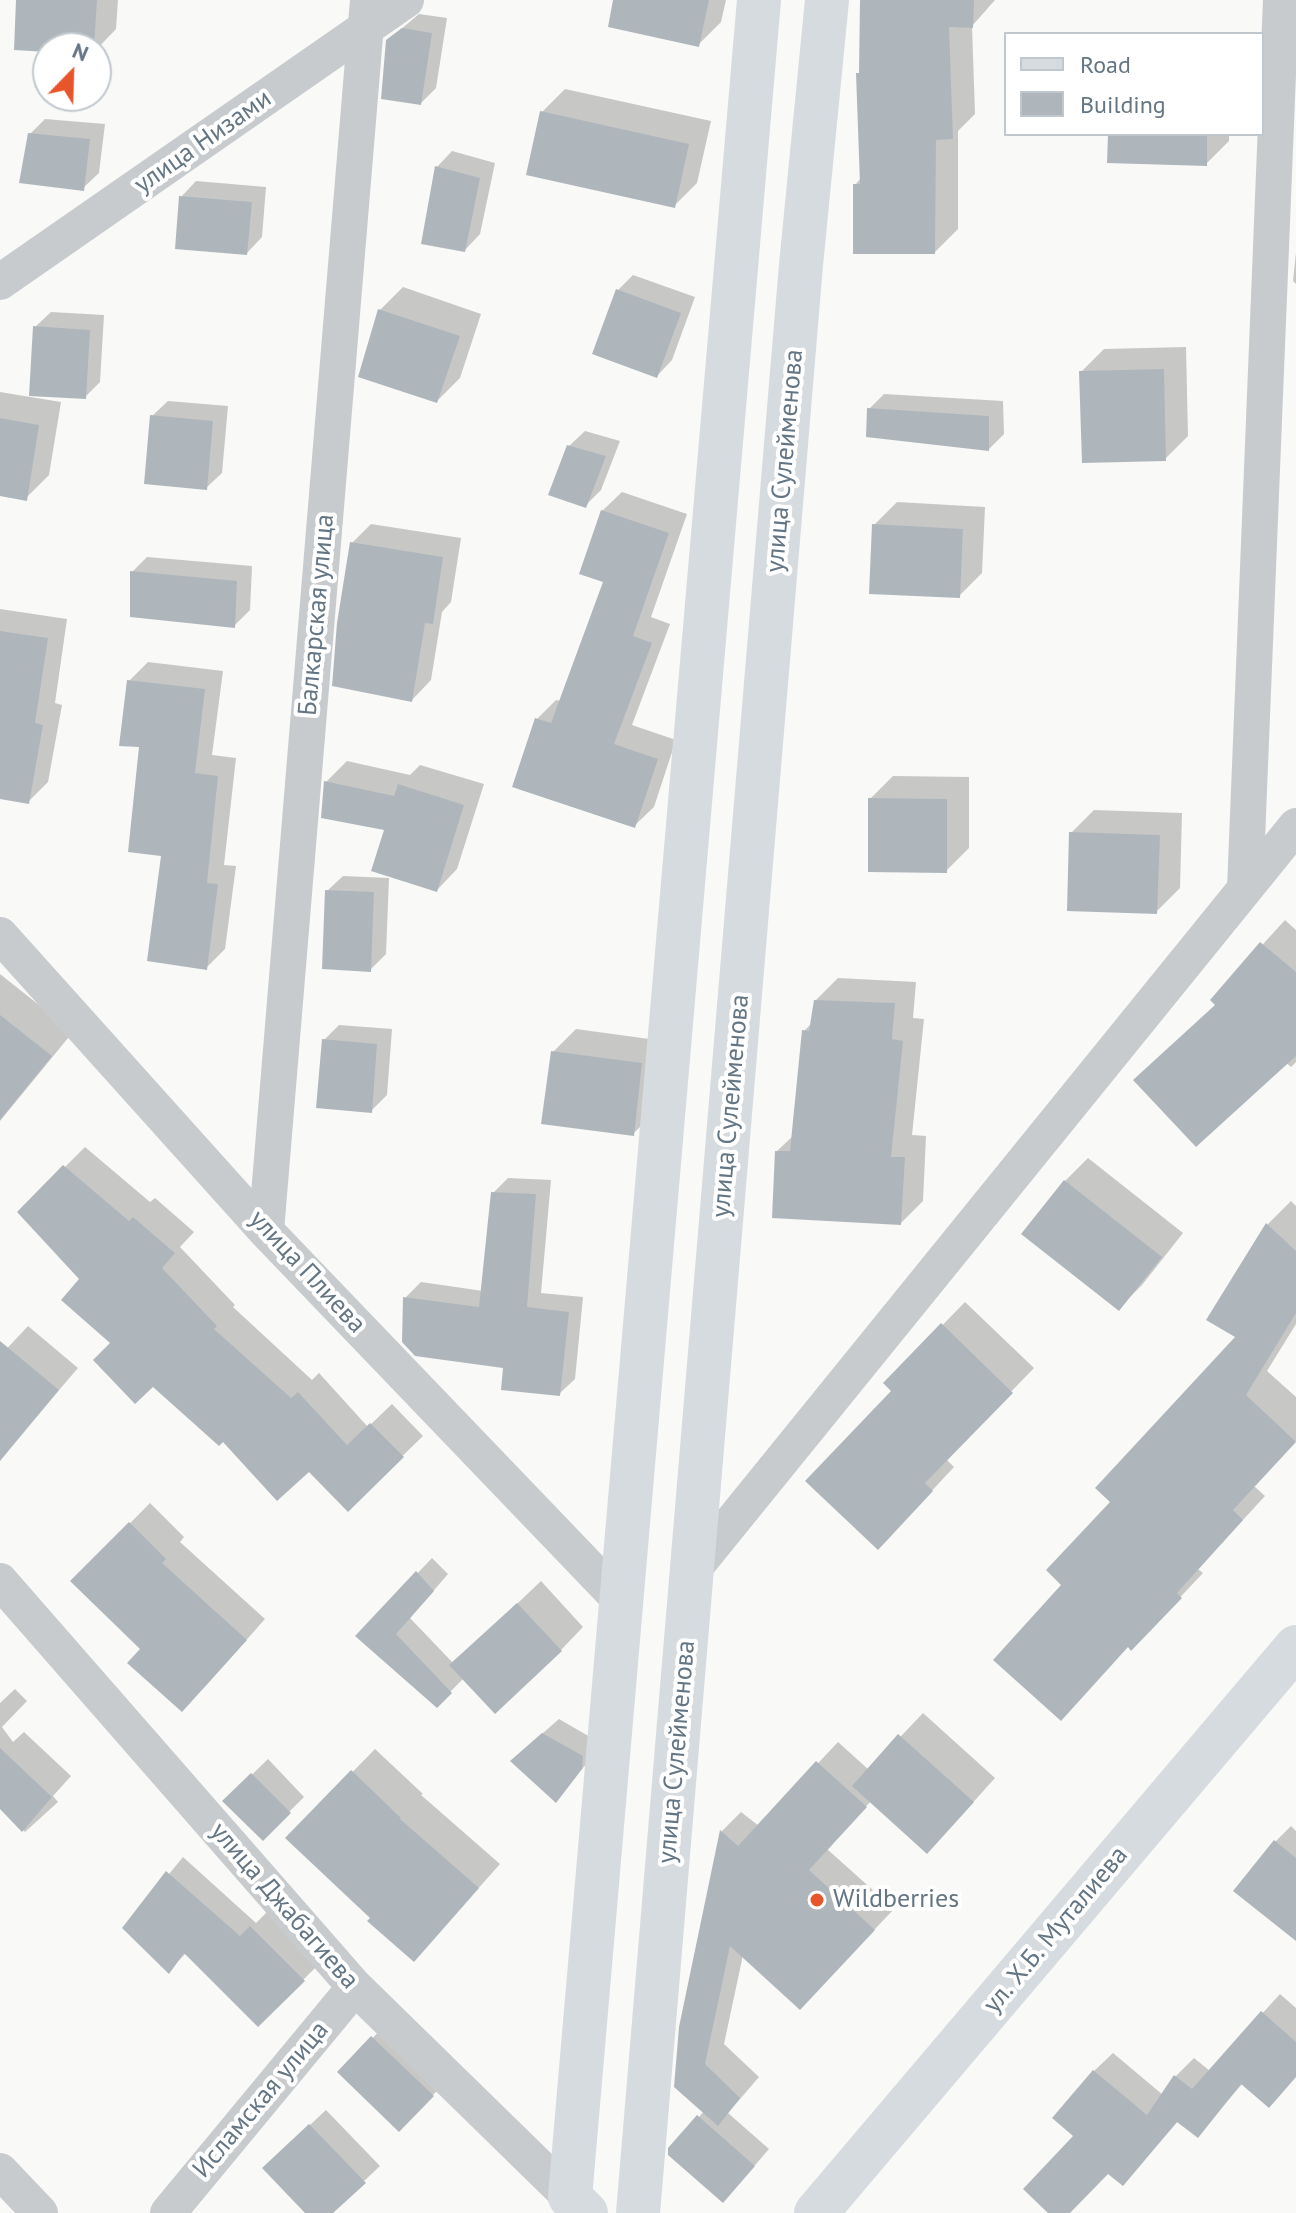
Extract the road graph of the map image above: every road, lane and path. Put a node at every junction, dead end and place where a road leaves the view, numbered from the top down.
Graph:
1 (406, 0) edge
2 (759, 0) edge
3 (827, 0) edge
4 (1281, 0) edge
5 (367, 14) edge
6 (0, 282) edge
7 (1296, 826) edge
8 (1245, 889) junction
9 (0, 935) edge
10 (266, 1231) junction
11 (692, 1571) junction
12 (0, 1581) edge
13 (622, 1602) junction
14 (1296, 1647) edge
15 (355, 1987) junction
16 (0, 2171) edge
17 (578, 2205) edge
18 (40, 2213) edge
19 (168, 2213) edge
20 (638, 2213) edge
21 (816, 2213) edge

1 - 5 street, улица Низами
2 - 13 main road
3 - 11 main road, улица Сулейменова
4 - 8 street
5 - 6 street, улица Низами
5 - 10 street, Балкарская улица
7 - 8 street
8 - 11 street
9 - 10 street, улица Плиева
10 - 13 street, улица Плиева
11 - 20 main road, улица Сулейменова
12 - 15 street, улица Джабагиева
13 - 17 main road
14 - 21 main road, ул. Х.Б. Муталиева
15 - 17 street, улица Джабагиева
15 - 19 street, Исламская улица
16 - 18 street

